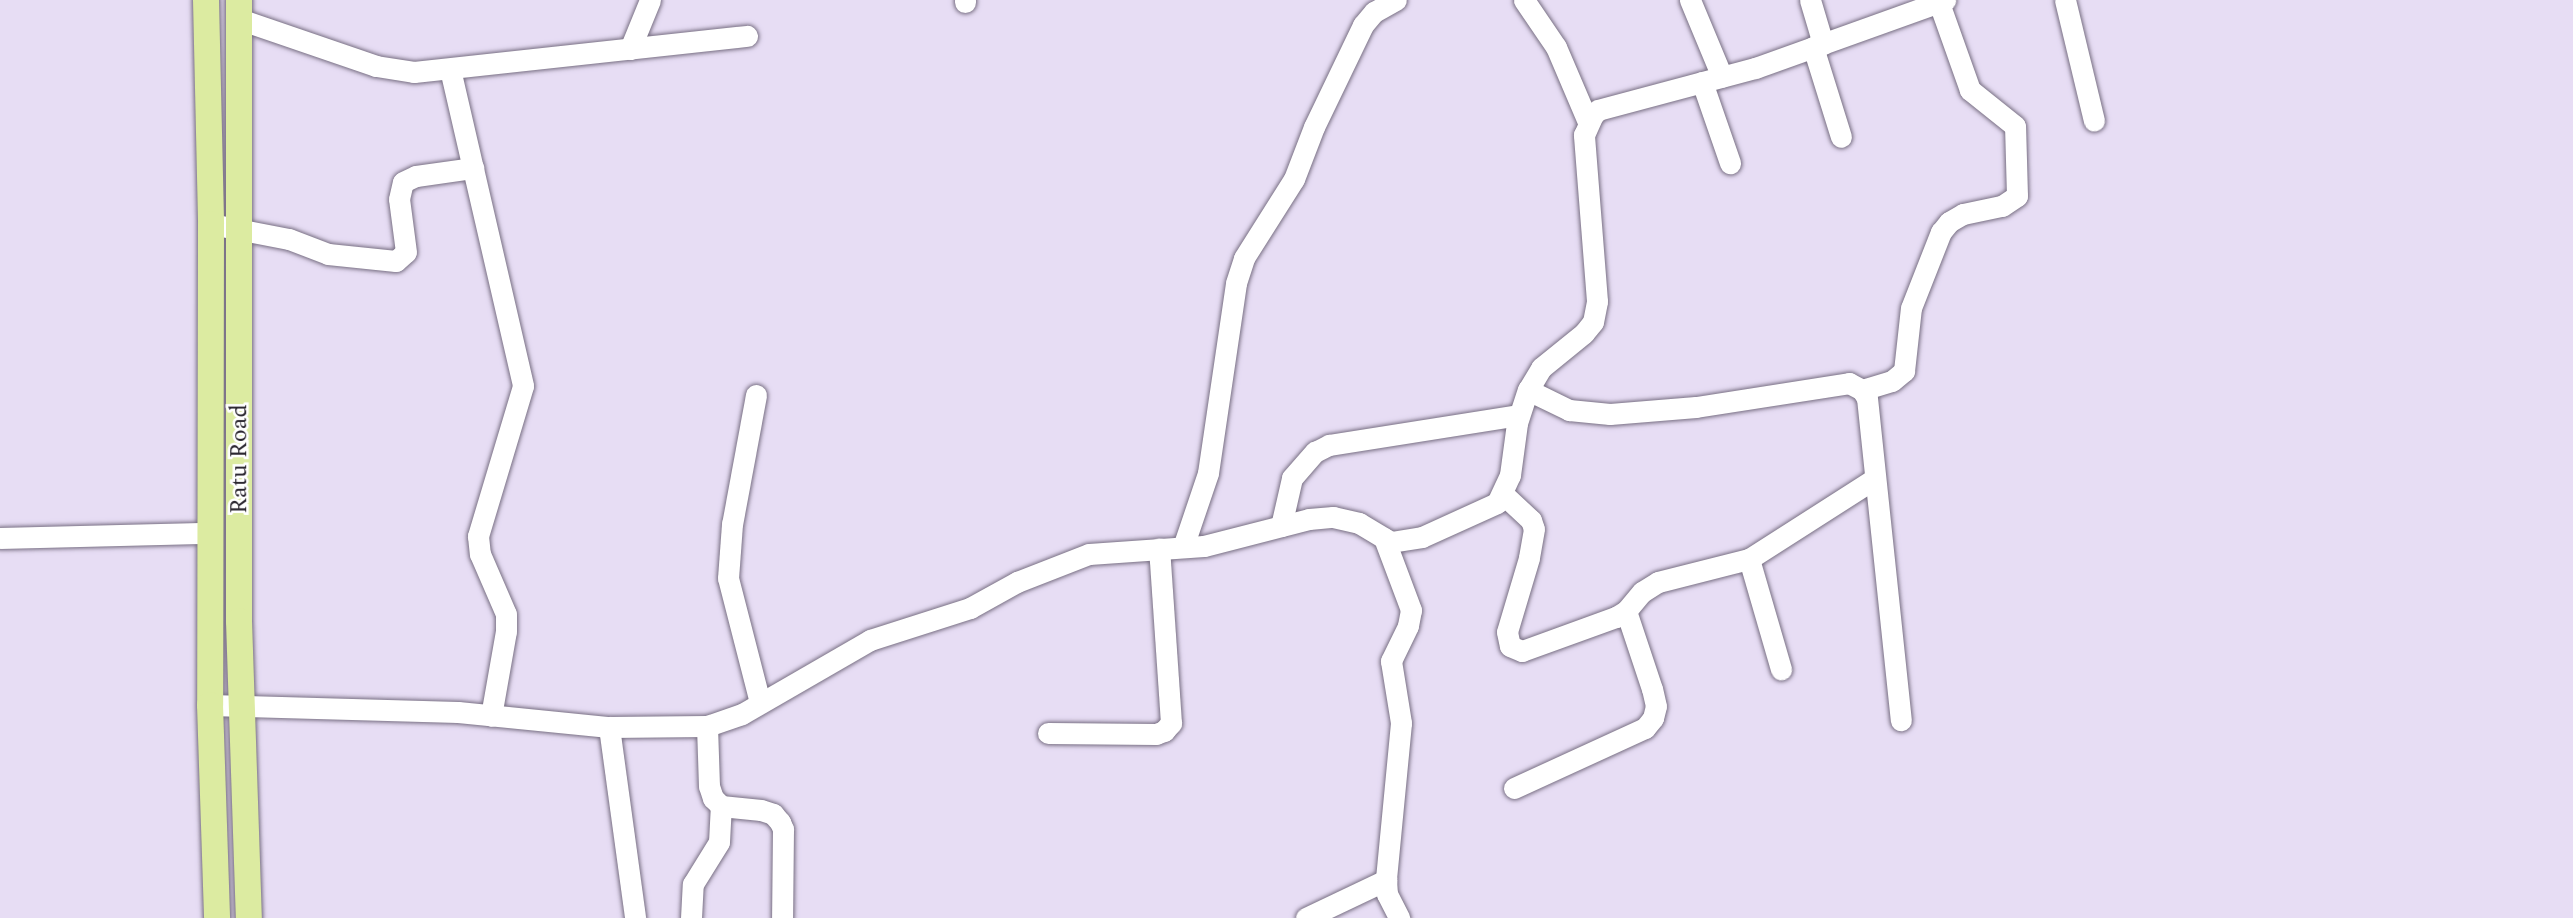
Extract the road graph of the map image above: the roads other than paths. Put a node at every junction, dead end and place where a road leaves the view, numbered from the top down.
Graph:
1 (206, 0) edge
2 (650, 0) edge
3 (1396, 0) edge
4 (1524, 0) edge
5 (1690, 0) edge
6 (1810, 0) edge
7 (2065, 0) edge
8 (1940, 1) edge
9 (239, 9) edge
10 (747, 36) dead end
11 (1818, 45) junction
12 (630, 50) junction
13 (450, 69) junction
14 (1712, 80) junction
15 (1588, 121) junction
16 (2094, 121) dead end
17 (1841, 137) dead end
18 (1730, 163) dead end
19 (472, 168) junction
20 (211, 225) junction
21 (241, 230) junction
22 (1528, 390) junction
23 (1862, 390) junction
24 (756, 395) dead end
25 (1518, 415) junction
26 (1874, 479) junction
27 (1504, 495) junction
28 (1281, 526) junction
29 (210, 533) junction
30 (0, 538) edge
31 (1384, 538) junction
32 (1183, 547) junction
33 (1159, 548) junction
34 (1749, 559) junction
35 (1626, 611) junction
36 (1781, 669) dead end
37 (760, 703) junction
38 (210, 705) junction
39 (242, 705) junction
40 (491, 716) junction
41 (1901, 720) dead end
42 (708, 726) junction
43 (609, 727) junction
44 (1048, 733) dead end
45 (1514, 788) dead end
46 (721, 806) junction
47 (1386, 880) junction
48 (217, 918) edge
49 (249, 918) edge
50 (635, 918) edge
51 (691, 918) edge
52 (782, 918) edge
53 (1306, 918) edge
54 (1399, 918) edge

1 - 20 main road, Ratu Road
2 - 12 street
3 - 32 street
4 - 15 street
5 - 14 street
6 - 11 street
7 - 16 street
8 - 11 street
8 - 23 street
9 - 13 street
9 - 21 main road, Ratu Road
10 - 12 street
11 - 14 street
11 - 17 street
12 - 13 street
13 - 19 street
14 - 15 street
14 - 18 street
15 - 22 street
19 - 21 street
19 - 40 street
20 - 21 street
20 - 29 main road, Ratu Road
21 - 39 main road, Ratu Road
22 - 23 street
22 - 25 street
23 - 26 street
24 - 37 street
25 - 27 street
25 - 28 street
26 - 34 street
26 - 41 street
27 - 31 street
27 - 35 street
28 - 31 street
28 - 32 street
29 - 30 street
29 - 38 main road, Ratu Road
31 - 47 street
32 - 33 street
33 - 37 street
33 - 44 street
34 - 35 street
34 - 36 street
35 - 45 street
37 - 42 street
38 - 39 street
38 - 48 main road, Ratu Road
39 - 40 street
39 - 49 main road, Ratu Road
40 - 43 street
42 - 43 street
42 - 46 street
43 - 50 street
46 - 51 street
46 - 52 street
47 - 53 street
47 - 54 street

